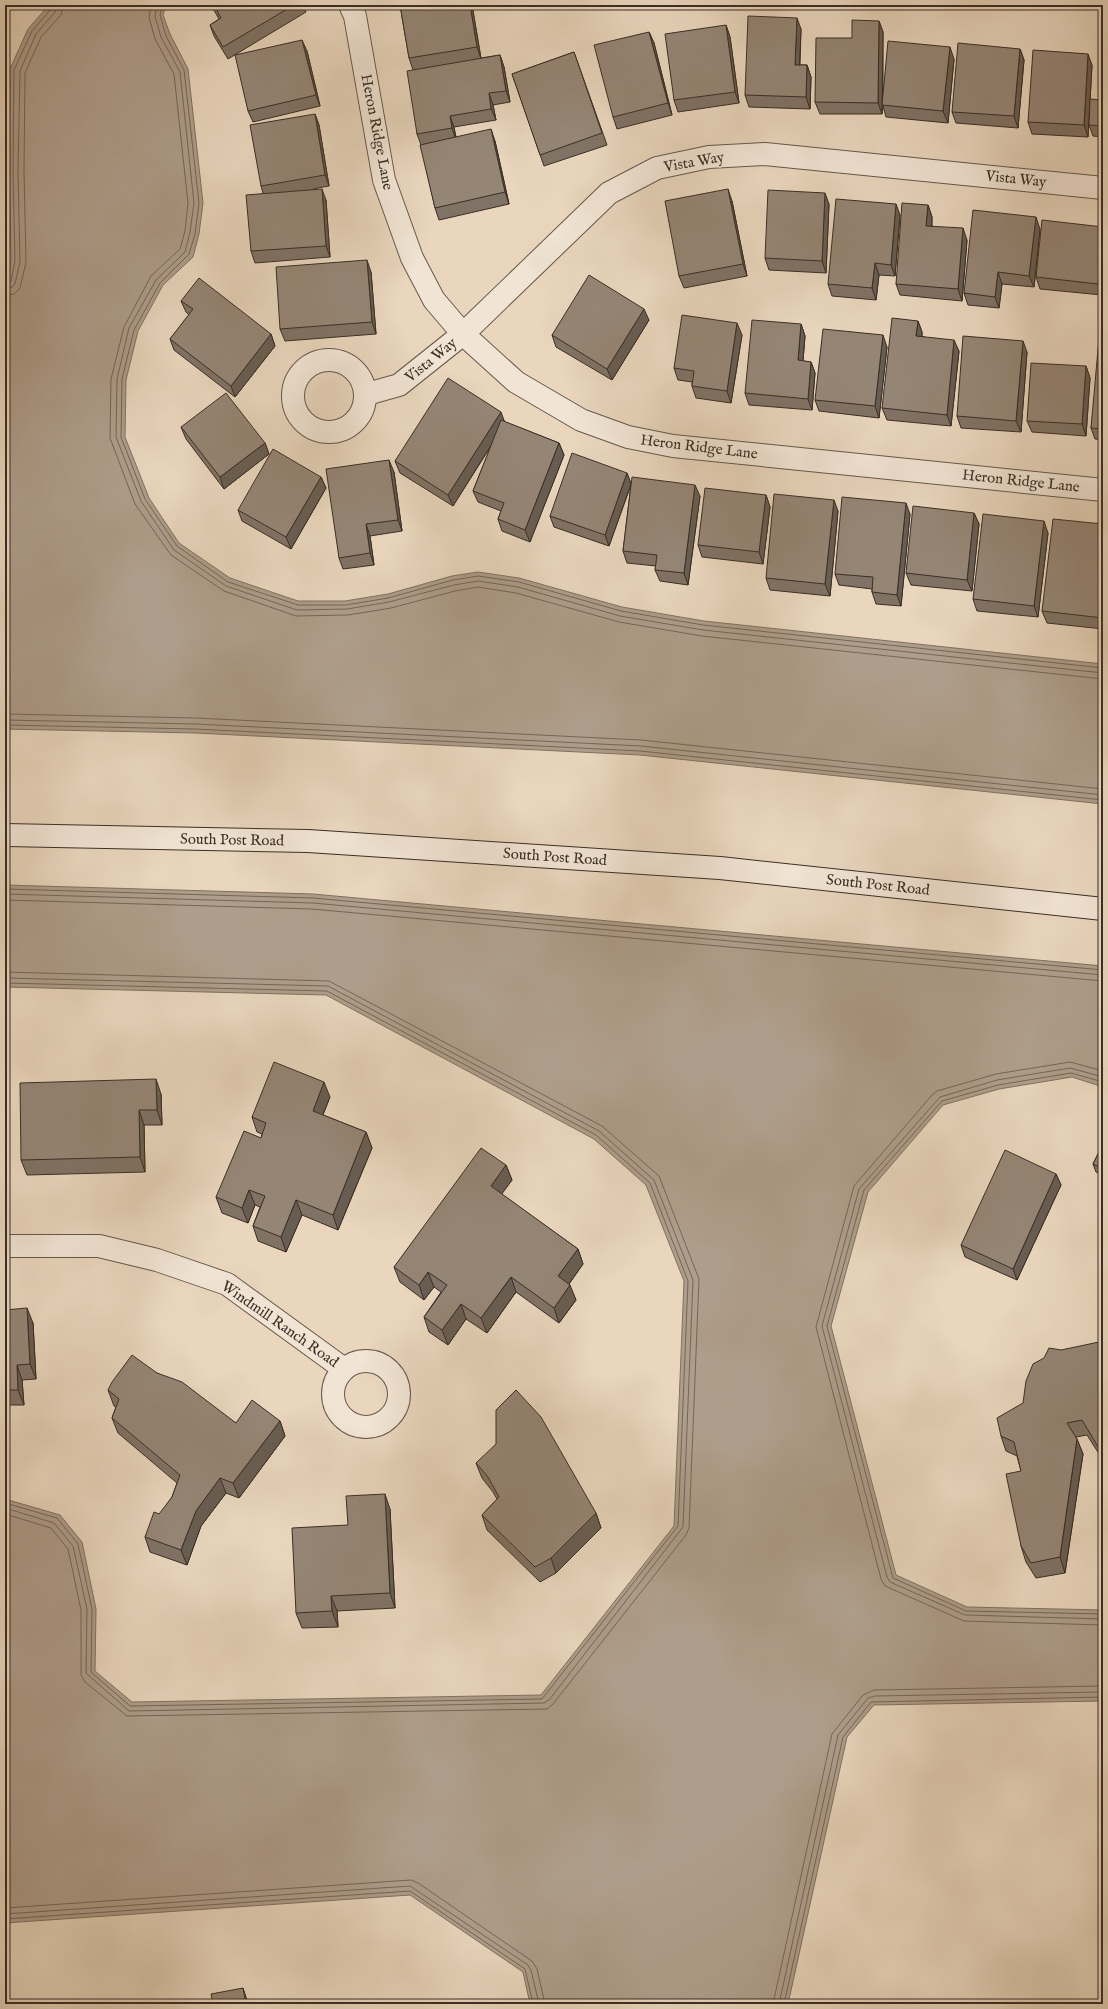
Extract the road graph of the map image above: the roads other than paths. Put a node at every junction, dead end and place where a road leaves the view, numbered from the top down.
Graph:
1 (350, 5) edge
2 (1103, 188) edge
3 (463, 334) junction
4 (366, 394) dead end
5 (1103, 490) edge
6 (5, 835) edge
7 (1103, 909) edge
8 (5, 1246) edge
9 (344, 1369) dead end

1 - 3 street, Heron Ridge Lane
2 - 3 street, Vista Way
3 - 4 street, Vista Way
3 - 5 street, Heron Ridge Lane
6 - 7 street, South Post Road
8 - 9 street, Windmill Ranch Road

